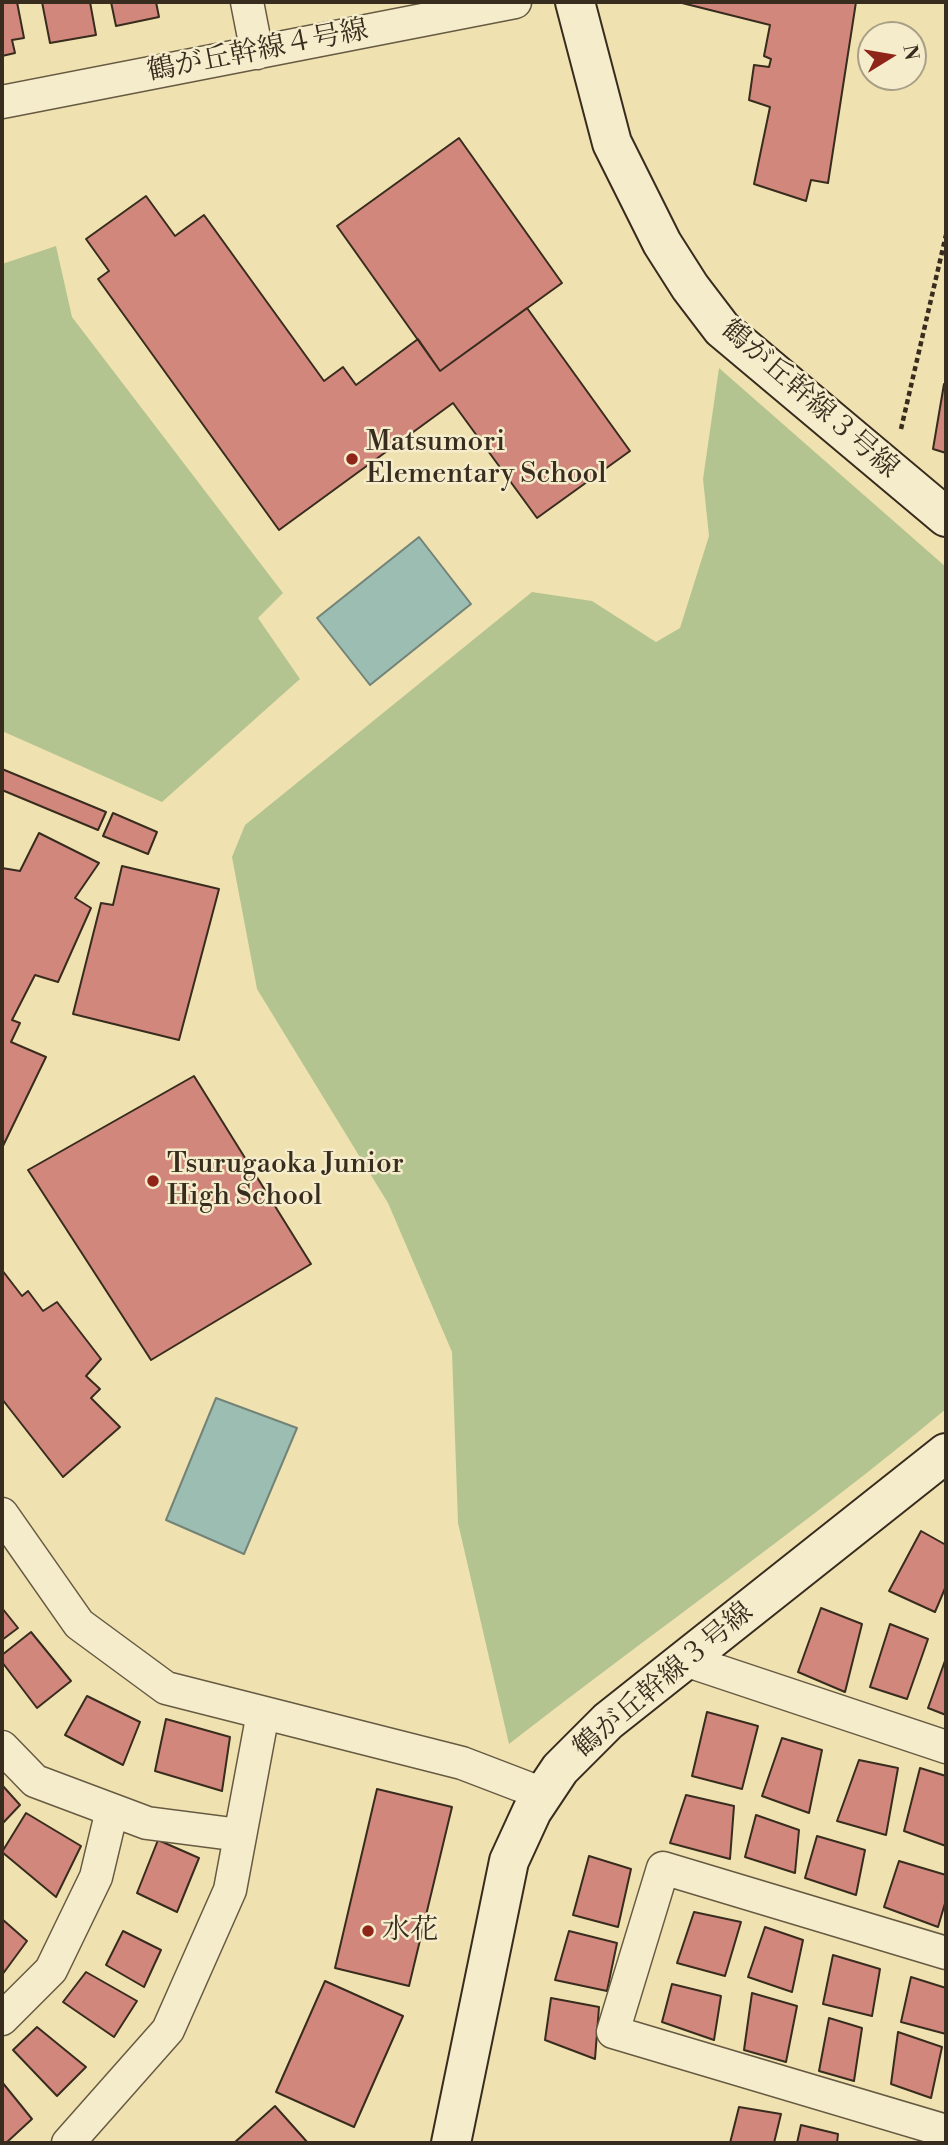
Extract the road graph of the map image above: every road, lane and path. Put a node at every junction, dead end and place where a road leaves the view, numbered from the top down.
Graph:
1 (247, 2) edge
2 (515, 2) edge
3 (575, 2) edge
4 (257, 53) junction
5 (2, 102) edge
6 (946, 235) edge
7 (891, 471) junction
8 (946, 517) edge
9 (946, 1453) edge
10 (2, 1514) edge
11 (685, 1660) junction
12 (263, 1713) junction
13 (2, 1747) edge
14 (946, 1747) edge
15 (543, 1794) junction
16 (112, 1810) junction
17 (240, 1835) junction
18 (946, 1952) edge
19 (2, 2020) edge
20 (946, 2131) edge
21 (68, 2143) edge
22 (451, 2143) edge
23 (943, 2143) edge

1 - 4 street
2 - 4 street, 鶴が丘幹線４号線
3 - 7 street, 鶴が丘幹線３号線
4 - 5 street, 鶴が丘幹線４号線
6 - 7 path
7 - 8 street, 鶴が丘幹線３号線
9 - 11 street, 鶴が丘幹線３号線
10 - 12 street
11 - 14 street
11 - 15 street, 鶴が丘幹線３号線
12 - 15 street
12 - 17 street
13 - 16 street
15 - 22 street, 鶴が丘幹線３号線
16 - 17 street
16 - 19 street
17 - 21 street
18 - 20 street
20 - 23 street

